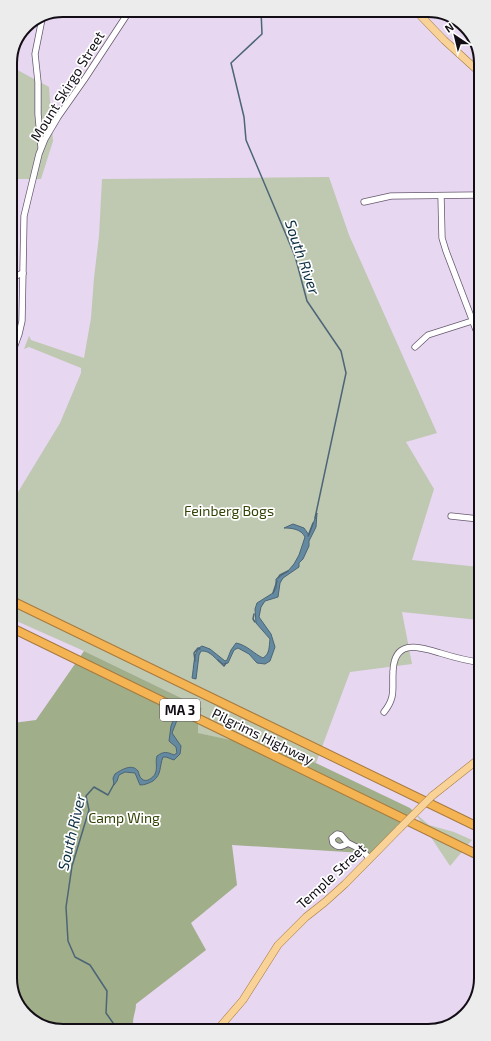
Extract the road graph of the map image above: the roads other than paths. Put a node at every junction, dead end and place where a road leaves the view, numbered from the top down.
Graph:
1 (125, 17) edge
2 (421, 17) edge
3 (41, 22) edge
4 (474, 67) edge
5 (41, 147) junction
6 (474, 195) edge
7 (441, 196) junction
8 (364, 202) dead end
9 (23, 273) junction
10 (17, 276) edge
11 (472, 321) junction
12 (474, 326) edge
13 (17, 340) edge
14 (415, 347) dead end
15 (451, 516) dead end
16 (474, 518) edge
17 (17, 603) edge
18 (17, 630) edge
19 (474, 661) edge
20 (384, 712) dead end
21 (474, 763) edge
22 (474, 825) edge
23 (348, 843) dead end
24 (474, 853) edge
25 (369, 858) junction
26 (222, 1024) edge

1 - 5 street, Mount Skirgo Street
2 - 4 main road
3 - 5 street
5 - 9 street, Mount Skirgo Street
6 - 7 street
7 - 8 street
7 - 11 street
9 - 10 street
9 - 13 street, Mount Skirgo Street
11 - 12 street
11 - 14 street
15 - 16 street
17 - 22 highway, Pilgrims Highway / MA 3
18 - 24 highway, Pilgrims Highway / MA 3
19 - 20 street
21 - 25 main road, Temple Street, bridge
23 - 25 street
25 - 26 main road, Temple Street

